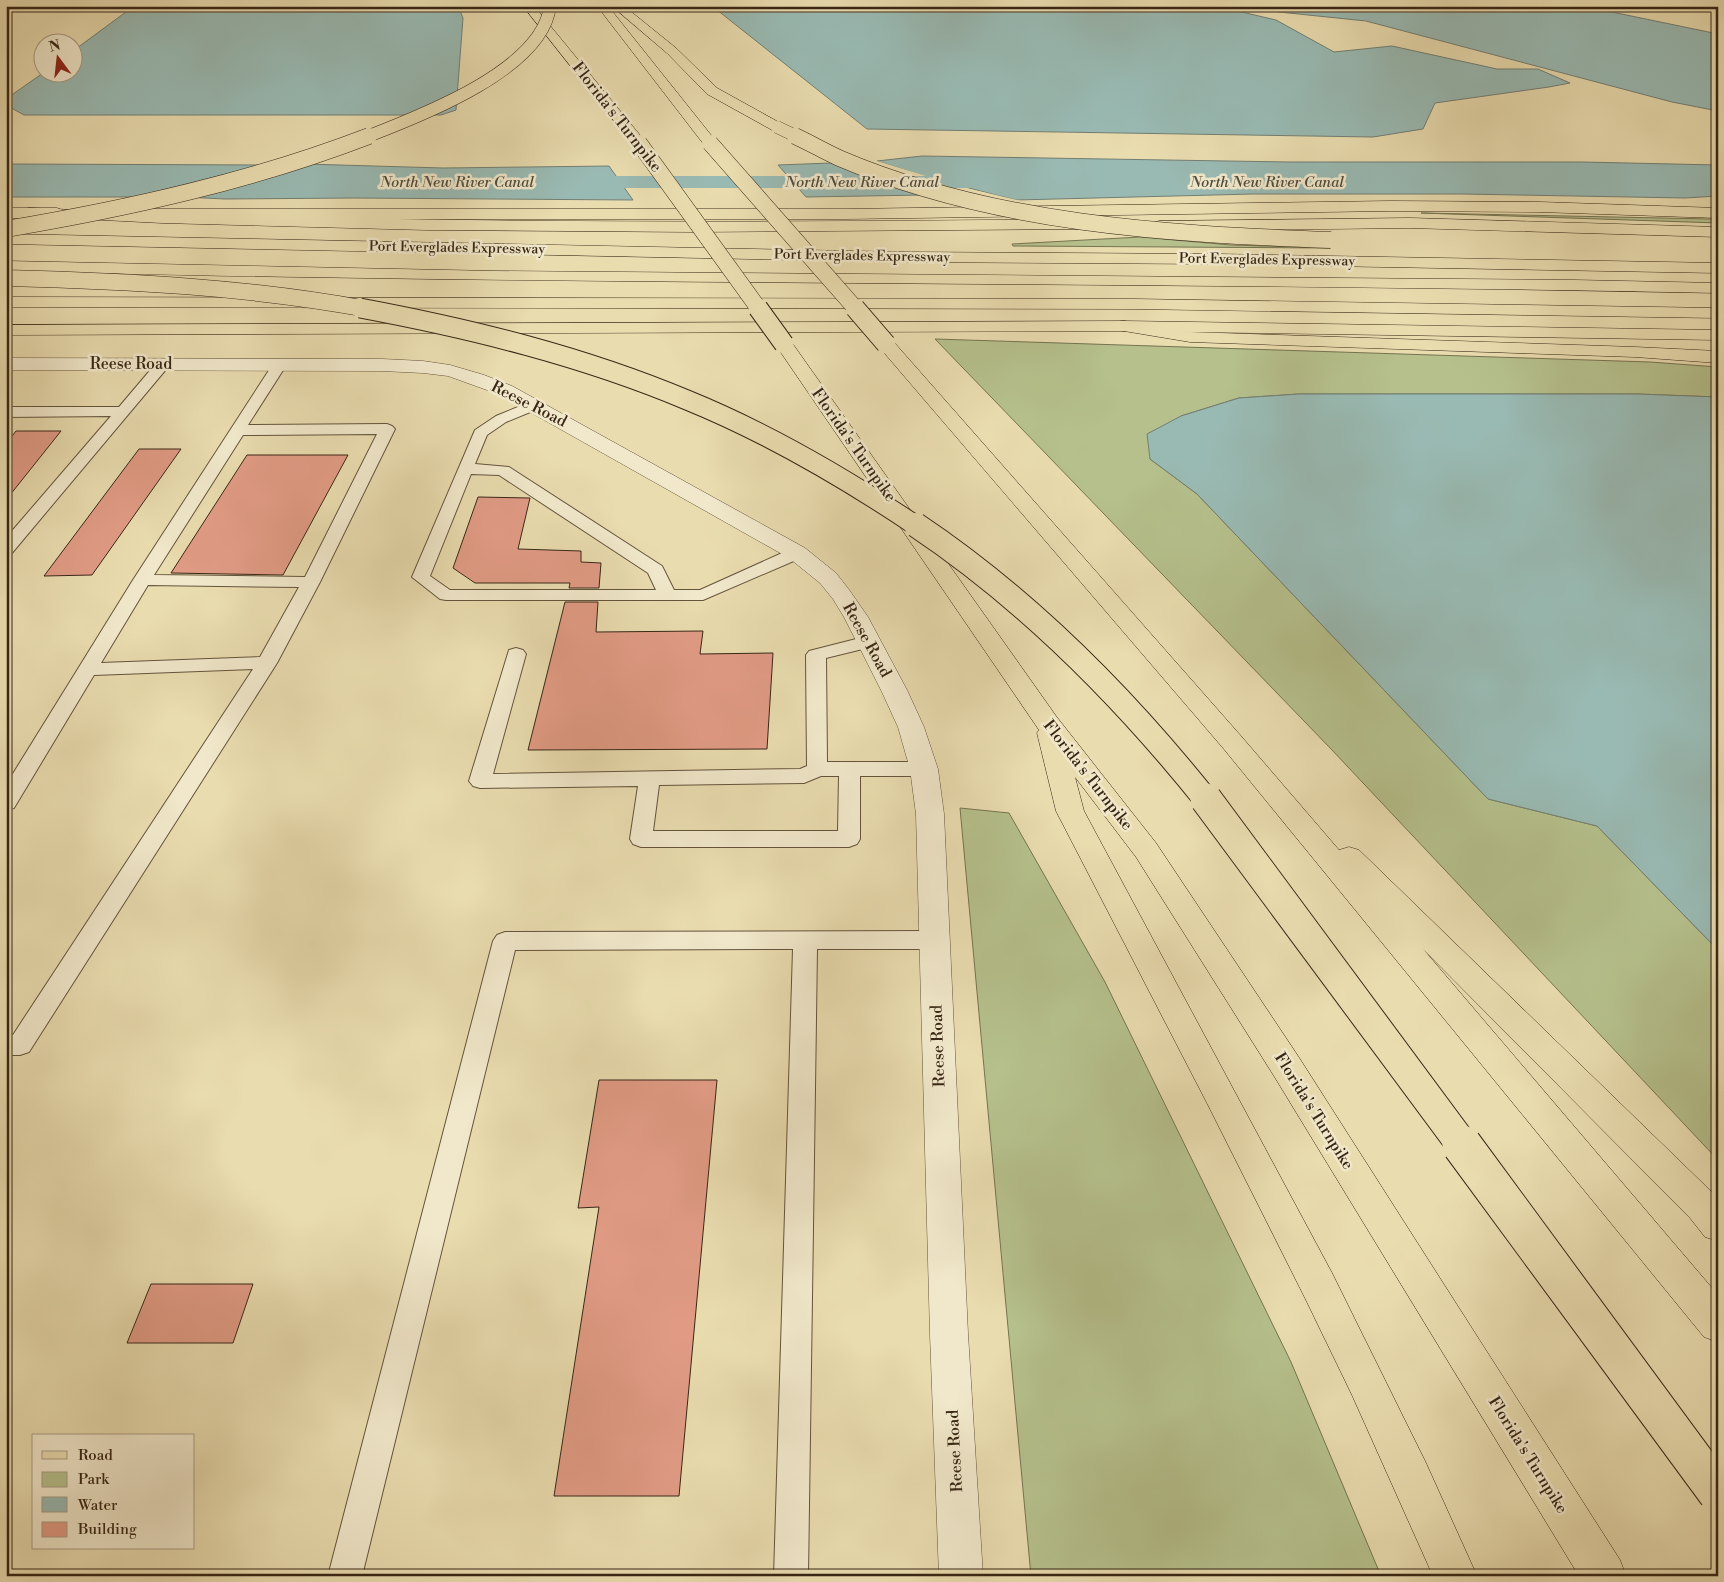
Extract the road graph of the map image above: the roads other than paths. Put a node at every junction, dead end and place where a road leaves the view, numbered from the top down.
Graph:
1 (528, 6) edge
2 (550, 6) edge
3 (603, 6) edge
4 (617, 6) edge
5 (6, 213) edge
6 (29, 213) junction
7 (1718, 213) edge
8 (1126, 226) junction
9 (6, 228) edge
10 (1718, 232) edge
11 (6, 238) edge
12 (1350, 241) dead end
13 (436, 248) junction
14 (6, 266) edge
15 (1718, 268) edge
16 (6, 278) edge
17 (1718, 288) edge
18 (6, 302) edge
19 (1718, 313) edge
20 (1124, 326) junction
21 (6, 330) edge
22 (1718, 335) edge
23 (1718, 357) edge
24 (6, 364) edge
25 (163, 364) junction
26 (280, 364) junction
27 (535, 405) junction
28 (124, 411) junction
29 (6, 412) edge
30 (240, 430) junction
31 (466, 469) junction
32 (6, 549) edge
33 (797, 553) junction
34 (142, 580) junction
35 (311, 582) junction
36 (667, 595) junction
37 (868, 642) junction
38 (516, 654) dead end
39 (268, 664) junction
40 (87, 669) junction
41 (1046, 722) junction
42 (1232, 742) junction
43 (850, 768) junction
44 (817, 769) junction
45 (924, 769) junction
46 (650, 779) junction
47 (6, 803) edge
48 (933, 940) junction
49 (805, 942) junction
50 (6, 1044) edge
51 (1718, 1224) edge
52 (1718, 1324) edge
53 (1718, 1493) edge
54 (345, 1576) edge
55 (791, 1576) edge
56 (961, 1576) edge
57 (1455, 1576) edge
58 (1604, 1576) edge

1 - 41 main road, Florida's Turnpike, bridge
2 - 9 main road, bridge
3 - 42 main road, bridge
4 - 12 main road, bridge
5 - 6 main road
6 - 7 main road
6 - 8 main road
8 - 10 main road
8 - 13 main road
11 - 13 main road, Port Everglades Expressway
13 - 15 main road, Port Everglades Expressway
14 - 17 main road
16 - 53 main road, bridge
18 - 19 main road
20 - 21 main road
20 - 22 main road
20 - 23 main road
24 - 25 street, Reese Road
25 - 26 street, Reese Road
25 - 28 lane
26 - 27 street, Reese Road
26 - 30 lane
27 - 31 lane
27 - 33 street, Reese Road
28 - 29 lane
28 - 32 lane
30 - 34 lane
30 - 35 lane
31 - 36 lane
31 - 36 lane
33 - 36 lane
33 - 37 street, Reese Road
34 - 35 lane
34 - 40 lane
35 - 39 lane
37 - 44 lane
37 - 45 street, Reese Road
38 - 46 lane
39 - 40 lane
39 - 50 lane
40 - 47 lane
41 - 57 main road
41 - 58 main road, Florida's Turnpike
42 - 51 main road
42 - 52 main road
43 - 44 lane
43 - 45 lane
43 - 46 lane
44 - 46 lane
45 - 48 street, Reese Road
48 - 49 lane
48 - 56 street, Reese Road
49 - 54 lane
49 - 55 lane

